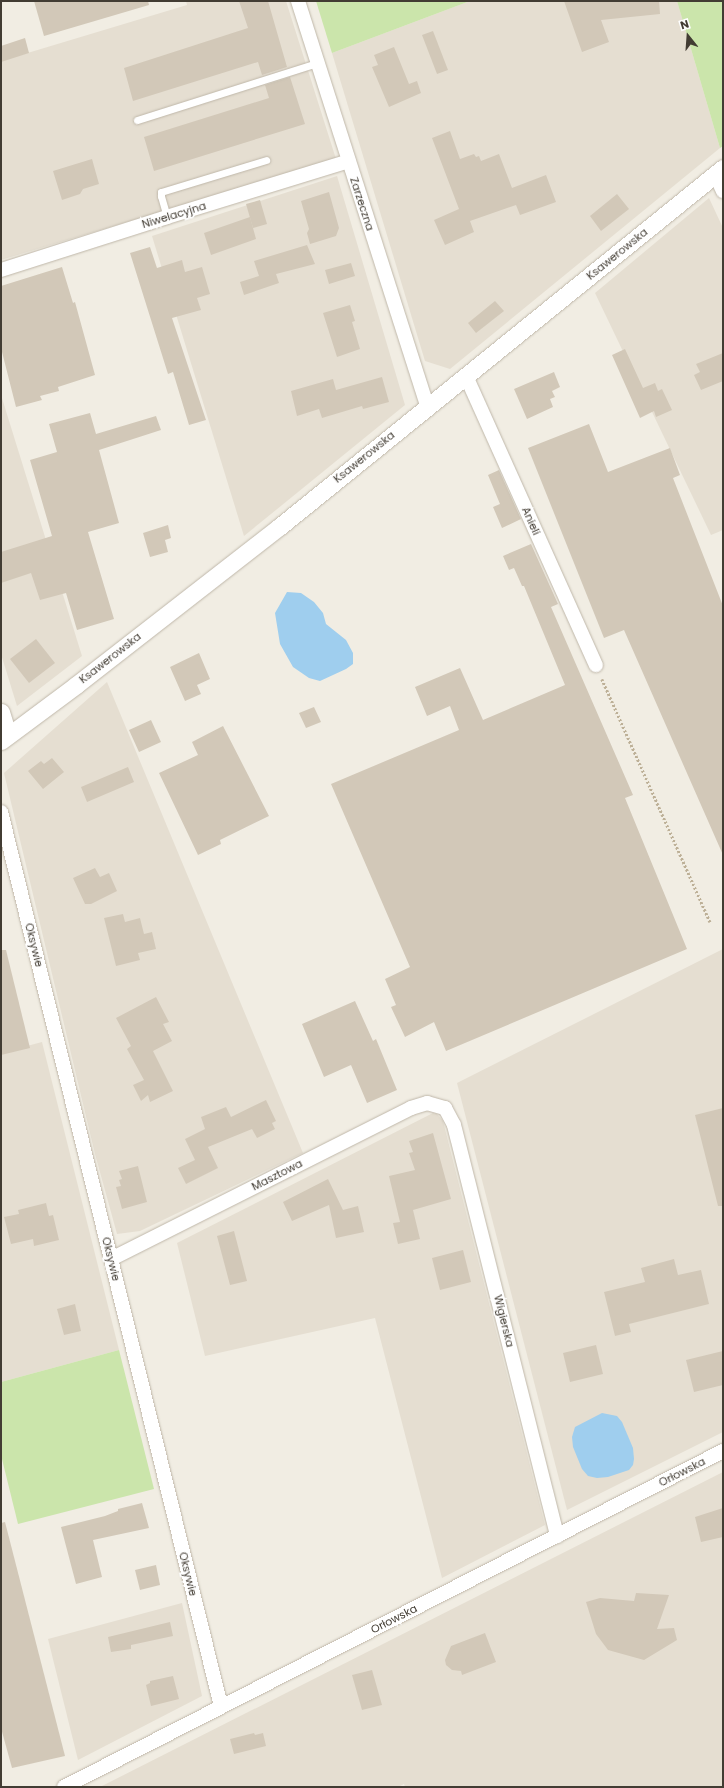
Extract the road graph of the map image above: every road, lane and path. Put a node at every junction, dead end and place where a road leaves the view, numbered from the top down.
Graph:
1 (298, 1) edge
2 (317, 63) junction
3 (137, 120) dead end
4 (266, 160) dead end
5 (349, 161) junction
6 (719, 171) edge
7 (723, 192) edge
8 (167, 217) junction
9 (1, 270) edge
10 (466, 376) junction
11 (427, 406) junction
12 (596, 666) joint
13 (1, 712) edge
14 (4, 738) edge
15 (1, 812) edge
16 (710, 922) dead end
17 (445, 1108) joint
18 (111, 1259) junction
19 (723, 1451) edge
20 (557, 1536) junction
21 (221, 1706) junction
22 (64, 1787) edge

1 - 2 street, Zarzeczna
2 - 3 lane
2 - 5 street, Zarzeczna
4 - 8 lane
5 - 8 street, Niwelacyjna
5 - 11 street, Zarzeczna
6 - 7 street
6 - 10 street, Ksawerowska
8 - 9 street, Niwelacyjna
10 - 11 street, Ksawerowska
10 - 12 street, Anieli
11 - 14 street, Ksawerowska
12 - 16 path
13 - 14 street
15 - 18 street, Oksywie
17 - 18 street, Masztowa
17 - 20 street, Wigierska
18 - 21 street, Oksywie
19 - 20 street, Orłowska
20 - 21 street, Orłowska
21 - 22 street, Orłowska

